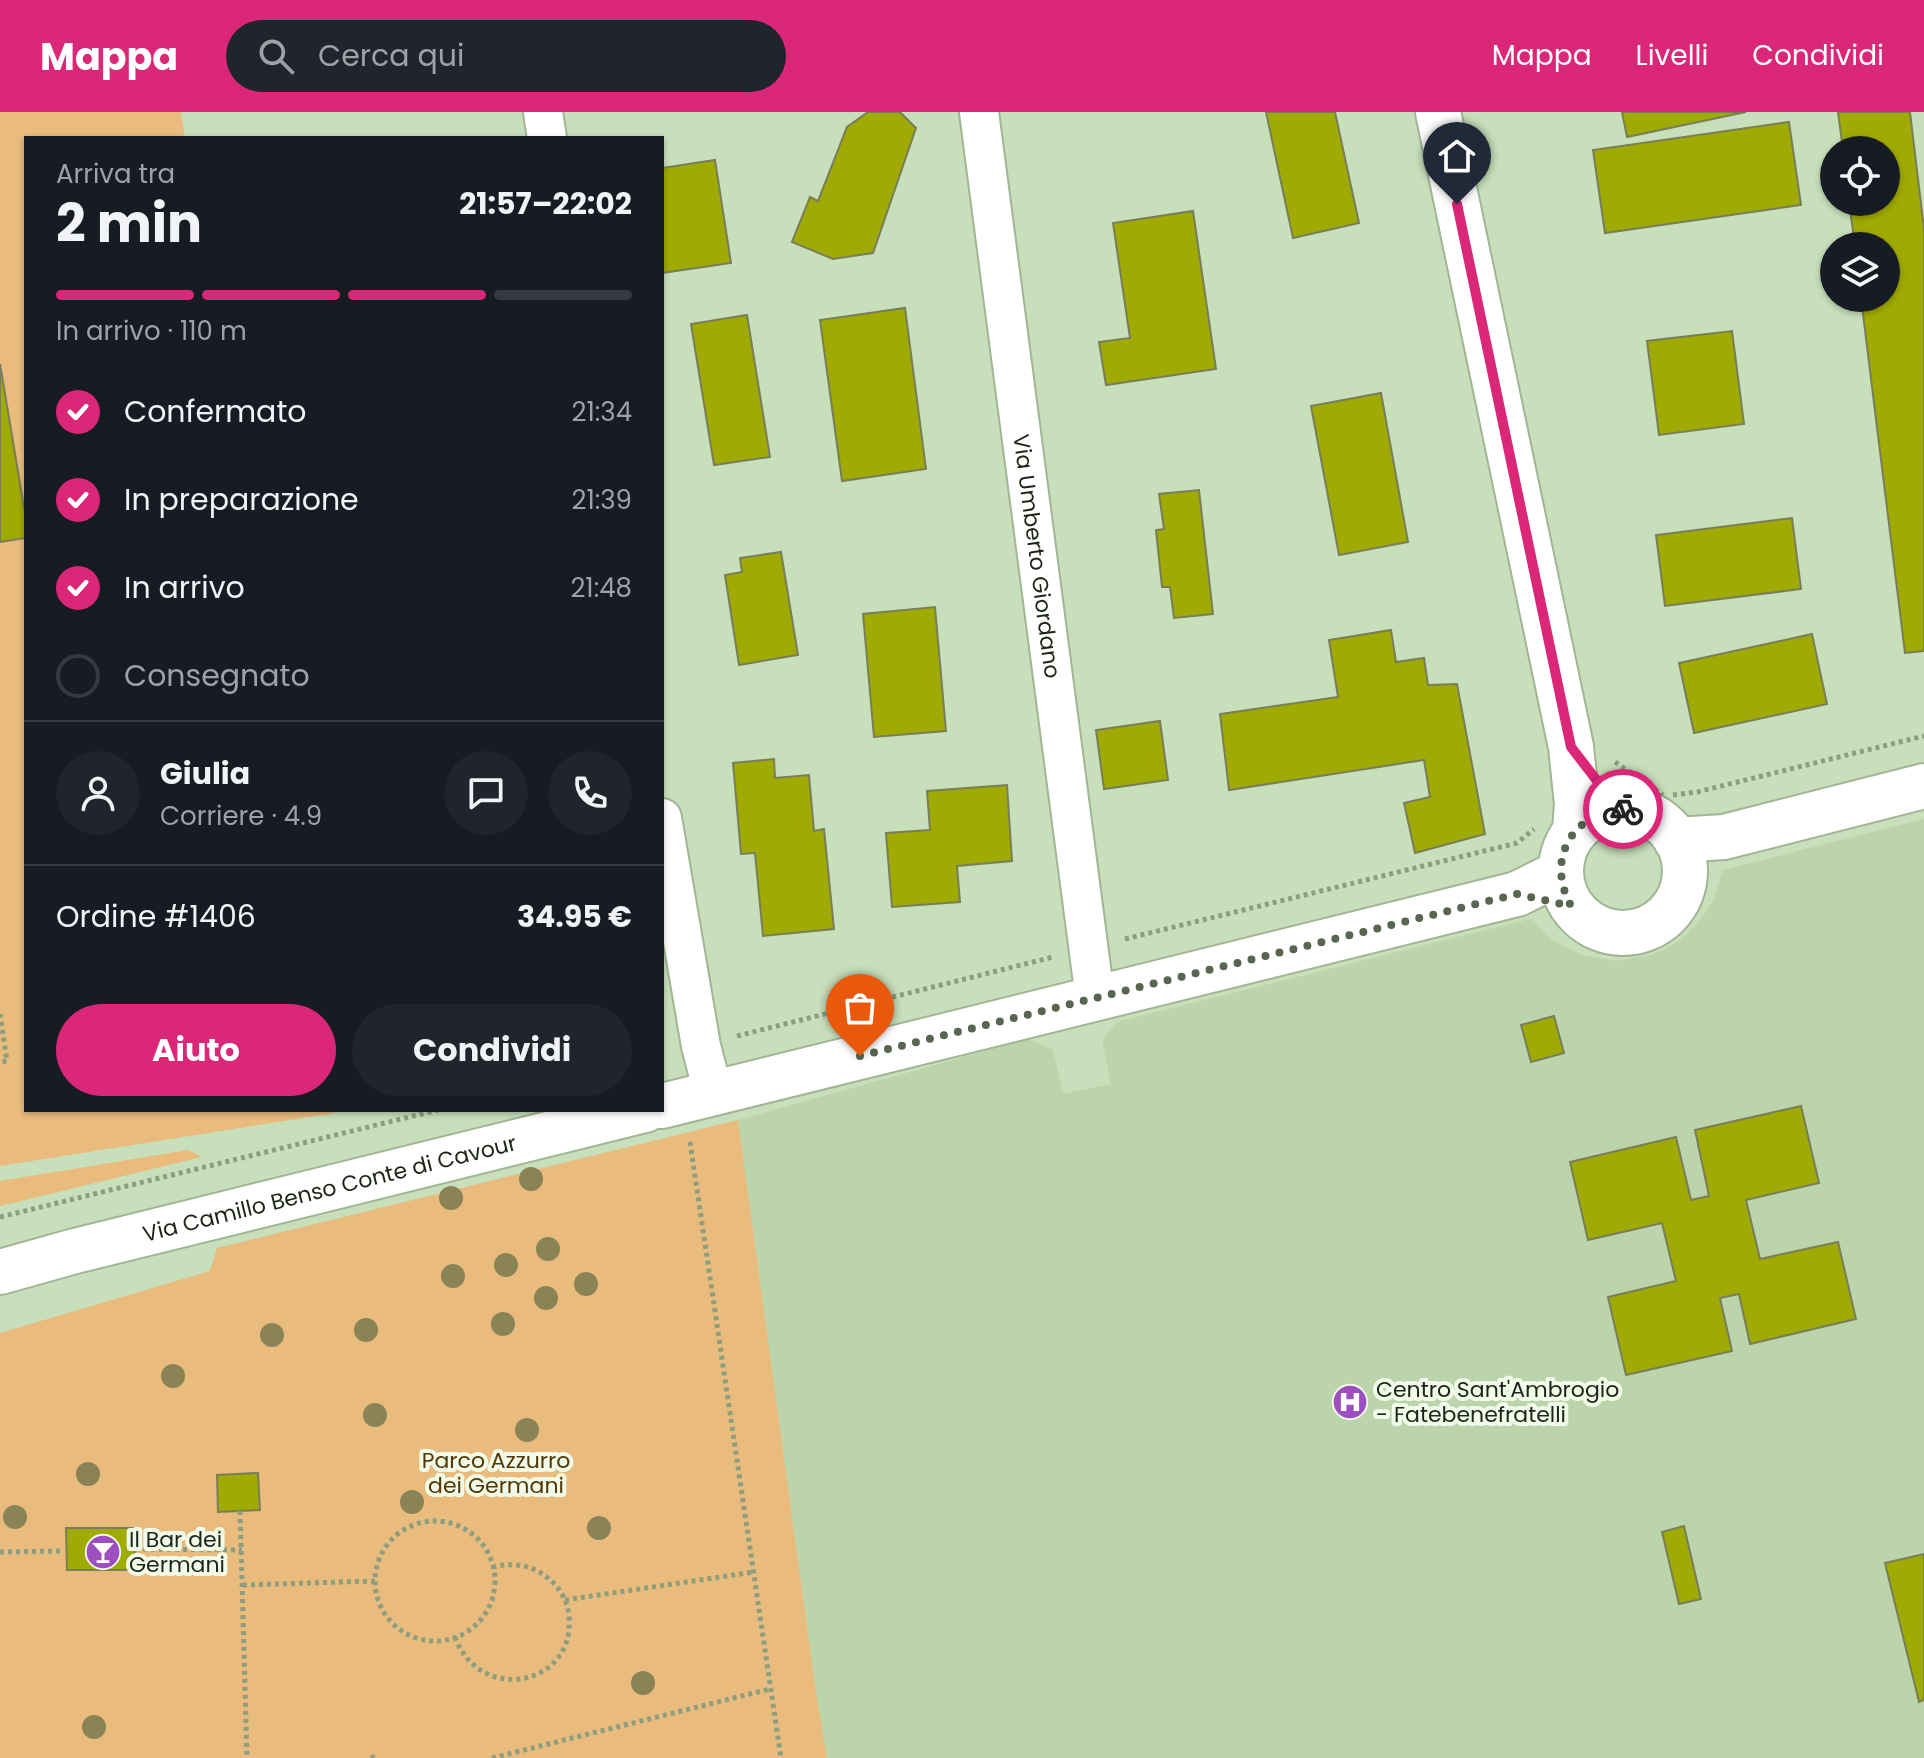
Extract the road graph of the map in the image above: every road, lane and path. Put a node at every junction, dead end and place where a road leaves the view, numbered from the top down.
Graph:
1 (543, 112) edge
2 (979, 112) edge
3 (1438, 112) edge
4 (547, 136) edge
5 (1924, 736) edge
6 (1924, 786) edge
7 (1665, 796) junction
8 (1599, 799) junction
9 (664, 830) edge
10 (1680, 858) junction
11 (1566, 889) junction
12 (1089, 948) junction
13 (1095, 998) junction
14 (0, 1014) edge
15 (701, 1046) junction
16 (0, 1062) edge
17 (675, 1102) edge
18 (430, 1112) edge
19 (635, 1112) edge
20 (0, 1217) edge
21 (4, 1269) edge
22 (240, 1511) dead end
23 (135, 1549) dead end
24 (242, 1550) junction
25 (63, 1551) dead end
26 (0, 1552) edge
27 (493, 1567) junction
28 (754, 1572) junction
29 (376, 1581) junction
30 (243, 1585) junction
31 (565, 1600) junction
32 (455, 1637) junction
33 (771, 1689) junction
34 (247, 1758) edge
35 (492, 1758) edge
36 (781, 1758) edge

1 - 4 street
2 - 12 street, Via Umberto Giordano
3 - 8 street
5 - 7 path
6 - 10 street
7 - 8 path
7 - 8 path
8 - 10 street
8 - 11 street
8 - 12 path
9 - 15 street
10 - 11 street
11 - 13 street, Via Camillo Benso Conte di Cavour
12 - 13 street, Via Umberto Giordano
12 - 15 path
13 - 17 street, Via Camillo Benso Conte di Cavour
14 - 16 path
15 - 17 street
17 - 28 path
18 - 20 path
19 - 21 street, Via Camillo Benso Conte di Cavour
22 - 24 path
23 - 24 path
24 - 30 path
25 - 26 path
27 - 29 path
27 - 31 path
27 - 32 path
28 - 31 path
28 - 33 path
29 - 30 path
29 - 32 path
30 - 34 path
31 - 32 path
33 - 35 path
33 - 36 path

